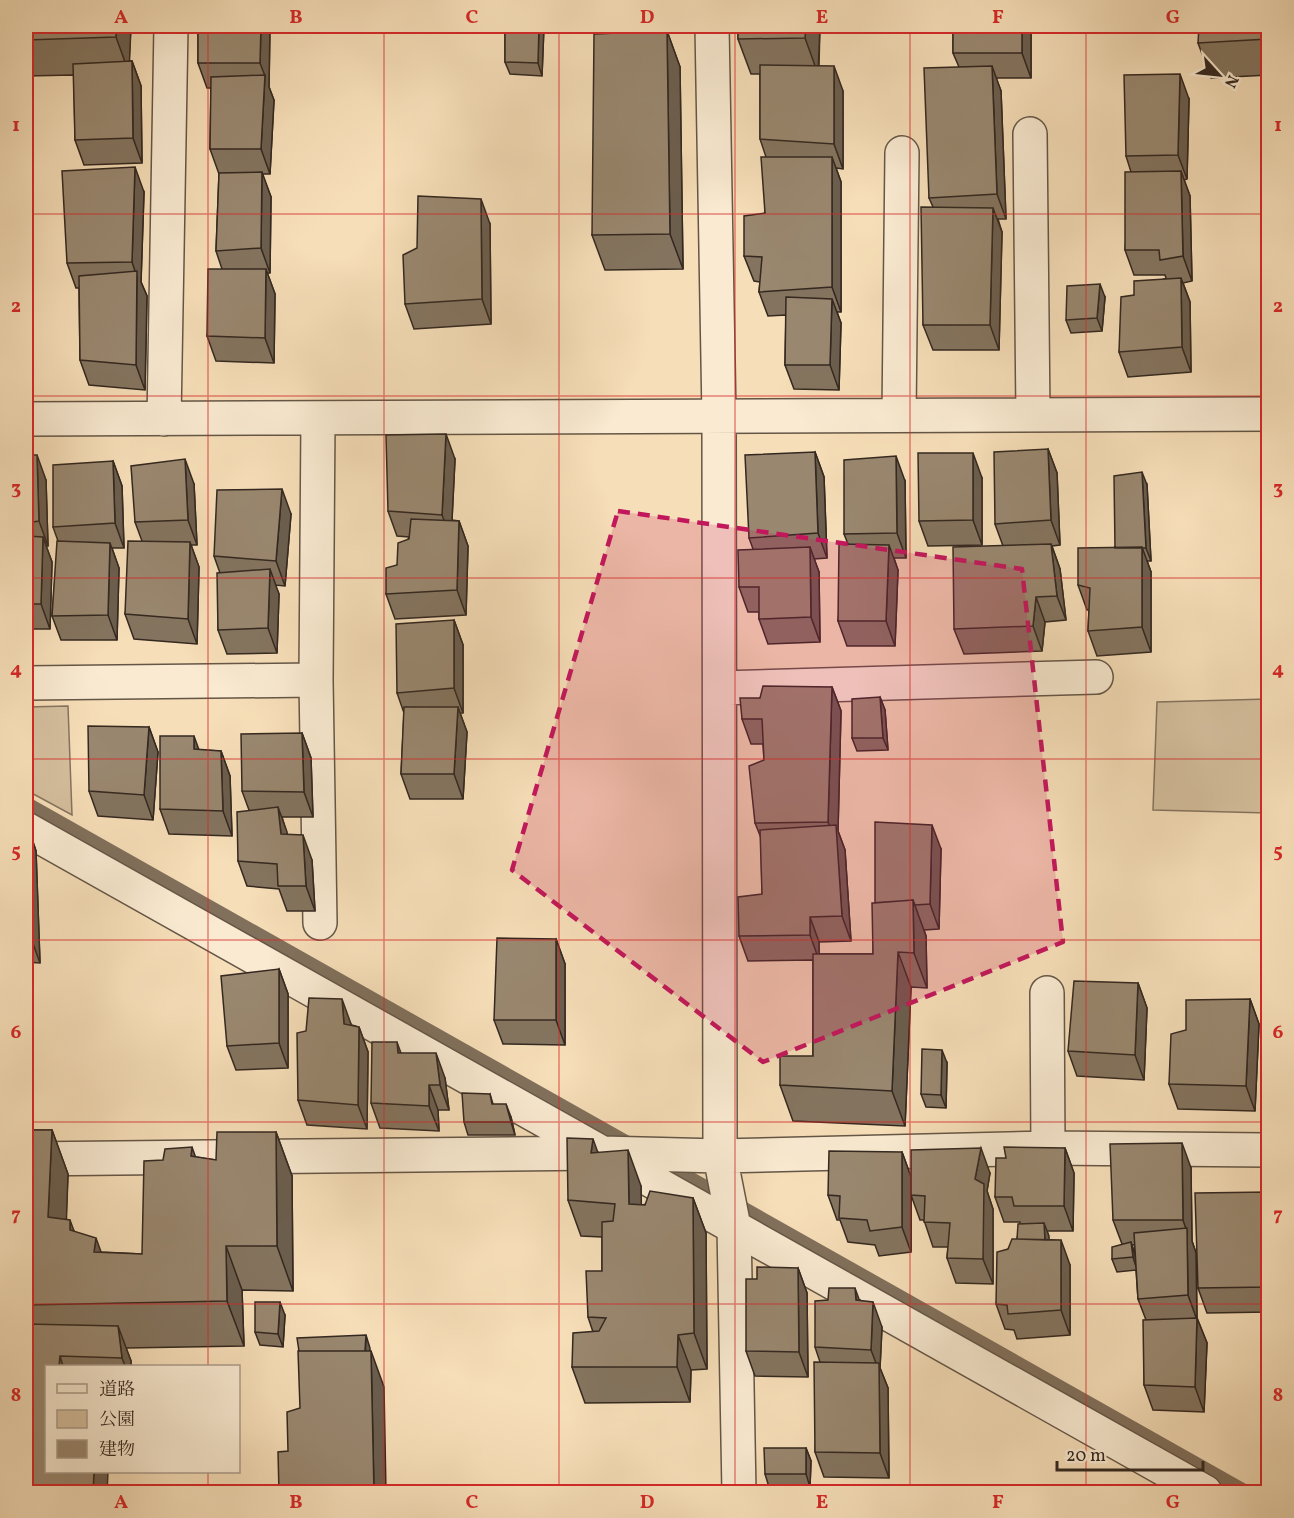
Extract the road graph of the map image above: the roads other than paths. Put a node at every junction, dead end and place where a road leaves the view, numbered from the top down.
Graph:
1 (171, 26) edge
2 (712, 26) edge
3 (1030, 134) dead end
4 (902, 153) dead end
5 (1033, 414) junction
6 (1269, 414) edge
7 (719, 416) junction
8 (899, 416) junction
9 (26, 419) edge
10 (164, 419) junction
11 (318, 419) junction
12 (1096, 677) dead end
13 (316, 680) junction
14 (26, 683) edge
15 (721, 688) junction
16 (26, 829) edge
17 (320, 923) dead end
18 (1047, 993) dead end
19 (1048, 1148) junction
20 (1269, 1150) edge
21 (612, 1153) junction
22 (26, 1159) edge
23 (723, 1170) junction
24 (733, 1223) junction
25 (739, 1492) edge
26 (1205, 1492) edge

1 - 10 street
2 - 7 street
3 - 5 street
4 - 8 street
5 - 6 street
5 - 8 street
7 - 8 street
7 - 11 street
7 - 15 street
9 - 10 street
10 - 11 street
11 - 13 street
12 - 15 street
13 - 14 street
13 - 17 street
15 - 23 street
16 - 21 street
18 - 19 street
19 - 20 street
19 - 23 street
21 - 22 street
21 - 23 street
21 - 24 street
23 - 24 street
24 - 25 street
24 - 26 street

